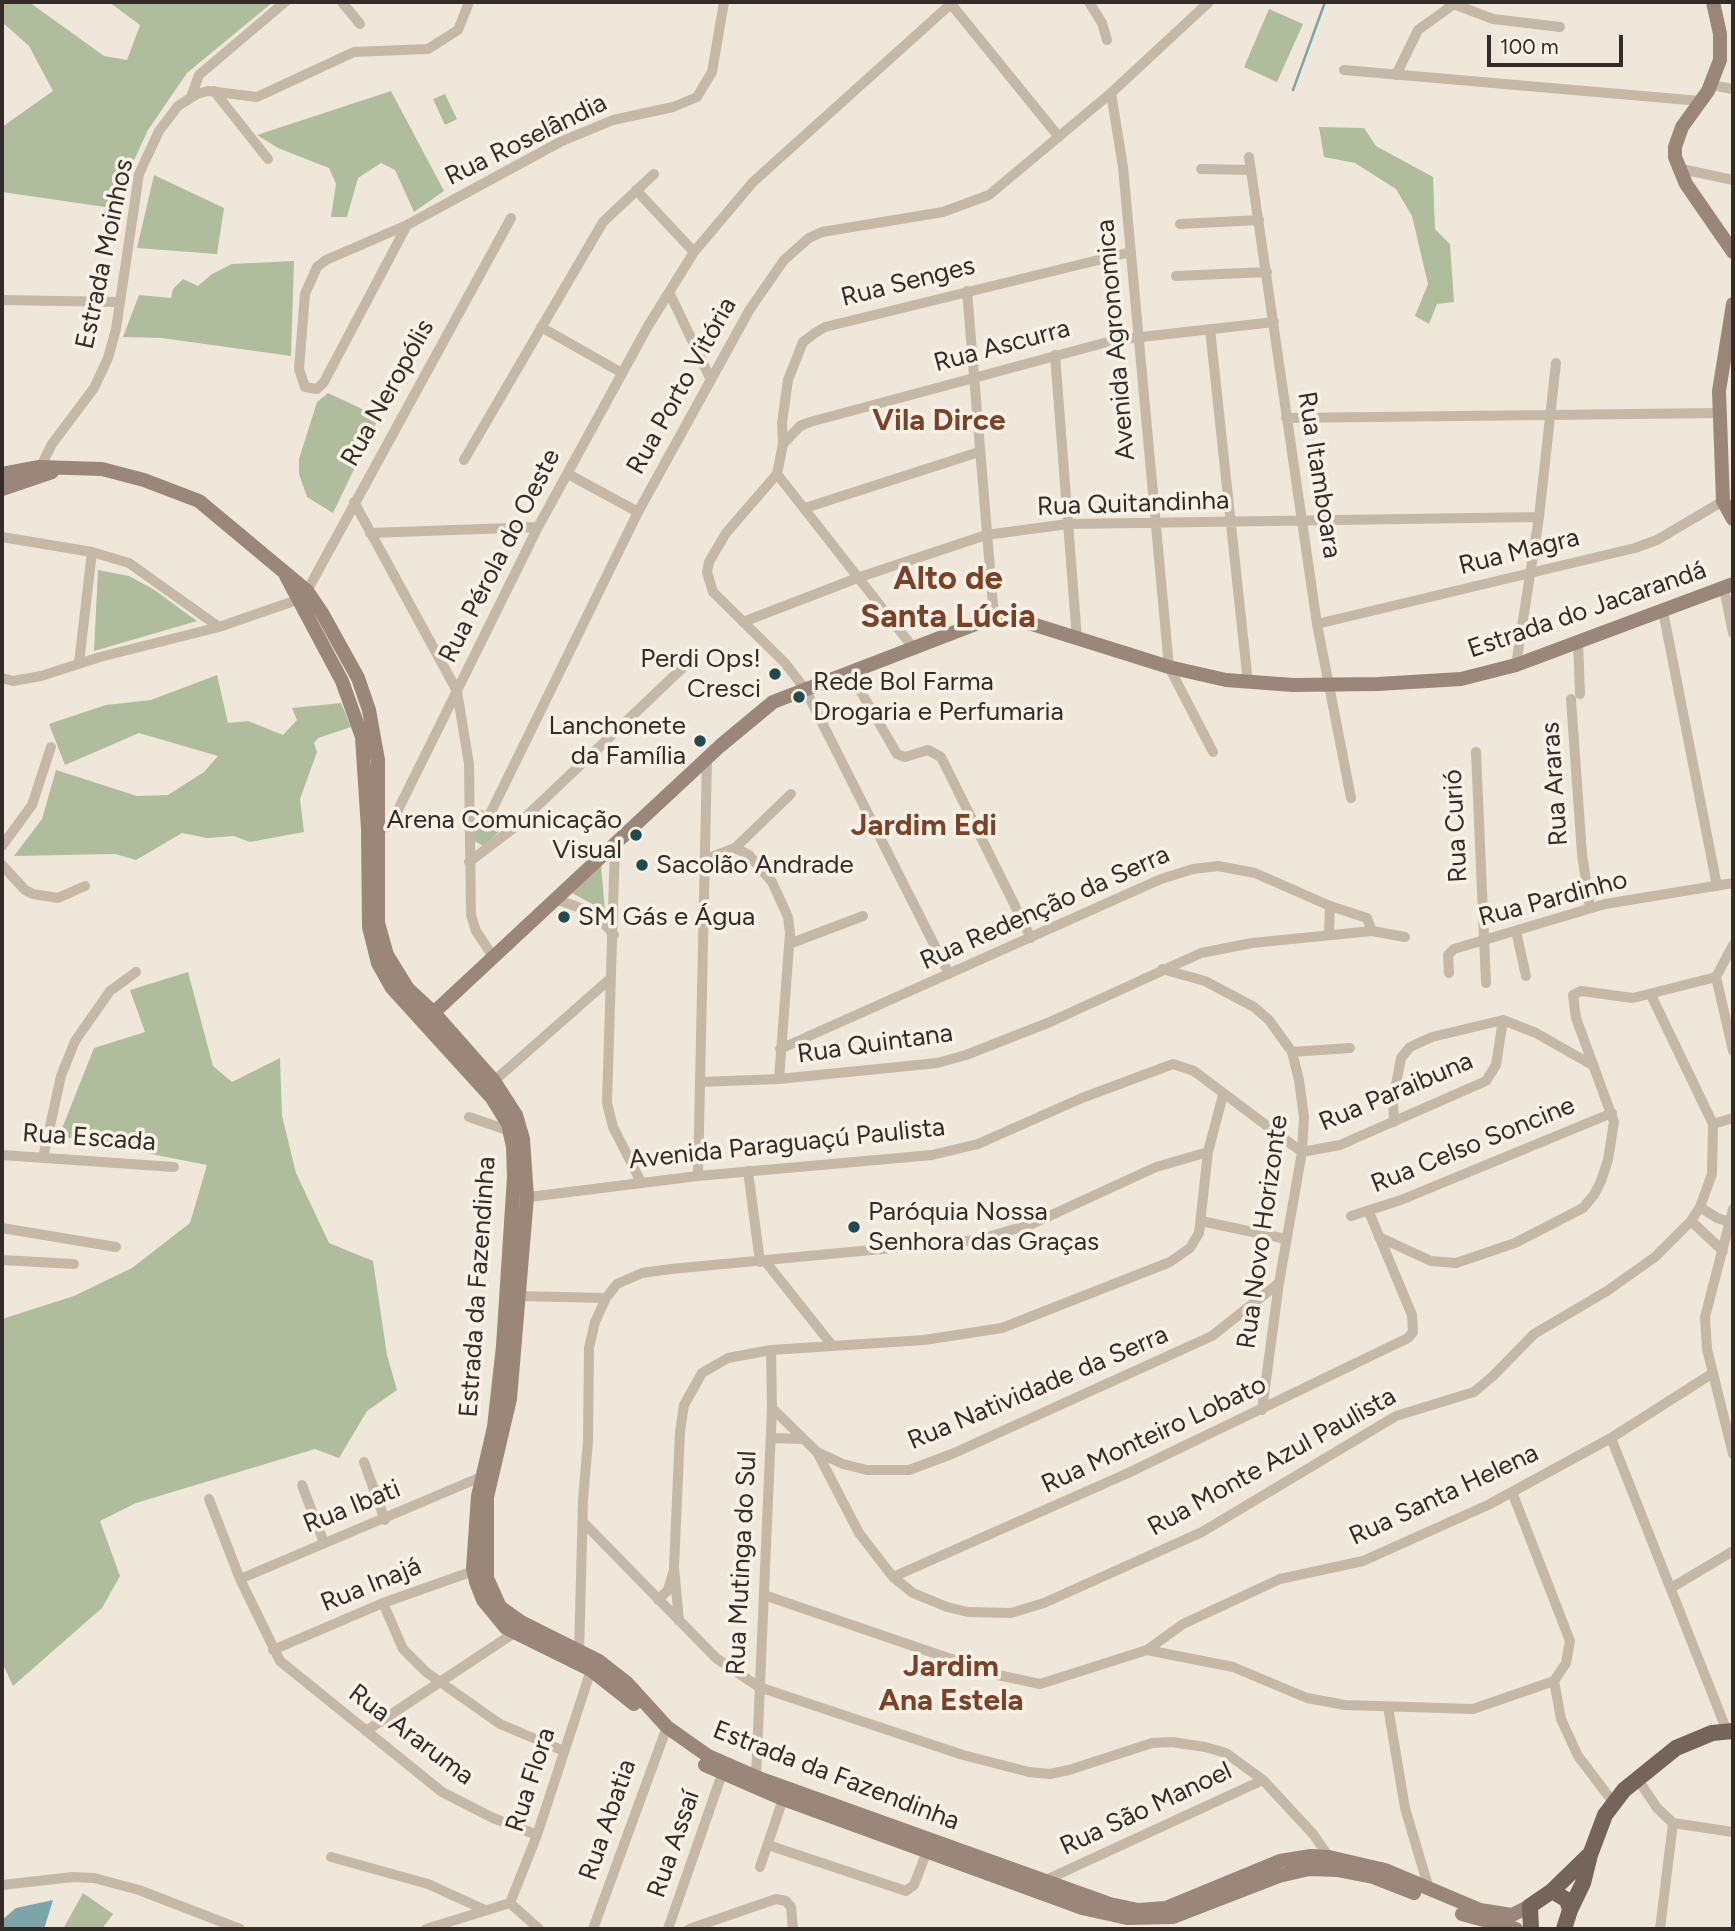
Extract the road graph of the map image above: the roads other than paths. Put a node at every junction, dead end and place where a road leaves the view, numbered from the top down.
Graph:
1 (285, 2) edge
2 (342, 2) edge
3 (724, 2) edge
4 (1089, 2) edge
5 (1209, 2) edge
6 (1713, 2) edge
7 (470, 3) edge
8 (952, 3) edge
9 (1453, 3) edge
10 (360, 24) dead end
11 (1560, 27) dead end
12 (1107, 40) dead end
13 (1344, 70) dead end
14 (1396, 75) junction
15 (1711, 85) junction
16 (1733, 89) edge
17 (214, 91) junction
18 (1111, 93) junction
19 (191, 97) junction
20 (1700, 101) junction
21 (1059, 137) junction
22 (1249, 157) dead end
23 (268, 159) dead end
24 (1677, 168) junction
25 (1201, 169) dead end
26 (1251, 170) junction
27 (654, 174) dead end
28 (1733, 180) edge
29 (636, 190) junction
30 (511, 218) dead end
31 (1259, 220) junction
32 (1180, 224) dead end
33 (407, 225) junction
34 (694, 251) junction
35 (1131, 252) junction
36 (1733, 252) edge
37 (1267, 272) junction
38 (1176, 275) dead end
39 (967, 291) junction
40 (669, 292) junction
41 (2, 300) edge
42 (119, 302) junction
43 (1733, 304) edge
44 (1274, 322) junction
45 (541, 327) junction
46 (1210, 329) junction
47 (1139, 336) junction
48 (1055, 355) junction
49 (1556, 363) dead end
50 (622, 373) junction
51 (974, 378) junction
52 (711, 380) junction
53 (1720, 413) junction
54 (1552, 414) junction
55 (1286, 418) junction
56 (783, 444) junction
57 (979, 452) junction
58 (464, 460) dead end
59 (1728, 467) edge
60 (38, 472) junction
61 (2, 474) edge
62 (568, 474) junction
63 (776, 474) junction
64 (2, 489) edge
65 (1723, 501) junction
66 (354, 502) junction
67 (805, 508) junction
68 (638, 512) junction
69 (1539, 517) junction
70 (1733, 519) edge
71 (1304, 521) junction
72 (1155, 523) junction
73 (1068, 524) junction
74 (1230, 524) junction
75 (538, 527) junction
76 (370, 533) junction
77 (986, 535) junction
78 (2, 537) edge
79 (92, 552) junction
80 (1531, 570) junction
81 (860, 577) junction
82 (1729, 586) edge
83 (302, 596) junction
84 (1663, 611) junction
85 (994, 617) junction
86 (743, 622) junction
87 (1317, 624) junction
88 (219, 627) junction
89 (1733, 633) edge
90 (1077, 639) junction
91 (1578, 641) junction
92 (915, 650) junction
93 (694, 657) dead end
94 (79, 663) junction
95 (1516, 665) junction
96 (1169, 667) junction
97 (850, 673) junction
98 (2, 678) edge
99 (1248, 683) junction
100 (1328, 685) junction
101 (805, 689) junction
102 (457, 691) junction
103 (51, 747) dead end
104 (1213, 752) dead end
105 (1476, 752) dead end
106 (707, 759) junction
107 (791, 794) dead end
108 (1351, 798) dead end
109 (468, 810) junction
110 (489, 816) junction
111 (515, 827) junction
112 (374, 829) junction
113 (615, 843) junction
114 (2, 846) edge
115 (735, 848) junction
116 (706, 859) junction
117 (469, 862) junction
118 (2, 865) edge
119 (1733, 883) edge
120 (85, 886) dead end
121 (1717, 886) junction
122 (558, 900) junction
123 (1331, 906) junction
124 (1590, 908) junction
125 (863, 916) dead end
126 (1372, 931) junction
127 (1516, 931) junction
128 (1329, 934) junction
129 (614, 935) junction
130 (1405, 937) dead end
131 (1031, 938) junction
132 (1484, 942) junction
133 (789, 944) junction
134 (1733, 945) edge
135 (494, 958) junction
136 (1162, 969) junction
137 (136, 972) dead end
138 (1449, 973) dead end
139 (949, 974) junction
140 (1526, 975) dead end
141 (1716, 977) junction
142 (611, 978) junction
143 (1486, 983) dead end
144 (1651, 995) junction
145 (429, 1017) junction
146 (1503, 1020) junction
147 (1350, 1048) dead end
148 (780, 1049) junction
149 (1733, 1051) edge
150 (1292, 1052) junction
151 (1594, 1066) junction
152 (779, 1079) junction
153 (494, 1080) junction
154 (700, 1082) junction
155 (1223, 1096) junction
156 (1612, 1113) junction
157 (469, 1117) dead end
158 (1733, 1118) edge
159 (1394, 1122) junction
160 (1713, 1124) junction
161 (510, 1131) junction
162 (1208, 1152) junction
163 (1302, 1152) junction
164 (2, 1155) edge
165 (43, 1158) junction
166 (174, 1167) dead end
167 (748, 1171) junction
168 (698, 1176) junction
169 (641, 1182) junction
170 (520, 1198) junction
171 (1700, 1206) junction
172 (1733, 1209) edge
173 (1369, 1212) junction
174 (1351, 1216) dead end
175 (1201, 1221) junction
176 (1691, 1221) junction
177 (1730, 1222) junction
178 (2, 1228) edge
179 (1379, 1237) junction
180 (1286, 1239) junction
181 (116, 1247) dead end
182 (1726, 1255) edge
183 (2, 1260) edge
184 (763, 1262) junction
185 (75, 1264) dead end
186 (1279, 1283) junction
187 (516, 1296) junction
188 (606, 1298) junction
189 (831, 1344) junction
190 (771, 1350) junction
191 (1713, 1373) junction
192 (772, 1408) junction
193 (1262, 1410) junction
194 (771, 1438) junction
195 (1611, 1438) junction
196 (803, 1439) junction
197 (817, 1452) junction
198 (1733, 1454) edge
199 (364, 1462) dead end
200 (843, 1464) junction
201 (481, 1476) junction
202 (302, 1485) dead end
203 (837, 1490) junction
204 (1513, 1492) junction
205 (209, 1499) dead end
206 (384, 1520) junction
207 (583, 1522) junction
208 (600, 1539) junction
209 (583, 1540) junction
210 (324, 1543) junction
211 (1733, 1551) edge
212 (674, 1567) junction
213 (480, 1569) junction
214 (893, 1577) junction
215 (240, 1579) junction
216 (1671, 1588) junction
217 (764, 1595) junction
218 (658, 1600) junction
219 (383, 1603) junction
220 (676, 1618) junction
221 (514, 1633) junction
222 (273, 1650) junction
223 (1147, 1650) junction
224 (583, 1661) junction
225 (438, 1681) junction
226 (1554, 1681) junction
227 (759, 1687) junction
228 (1388, 1707) junction
229 (366, 1731) junction
230 (1730, 1731) edge
231 (664, 1732) junction
232 (564, 1751) junction
233 (722, 1774) junction
234 (756, 1777) junction
235 (1637, 1778) junction
236 (1263, 1780) junction
237 (783, 1799) junction
238 (1613, 1802) junction
239 (1673, 1823) junction
240 (1733, 1832) edge
241 (537, 1835) junction
242 (768, 1845) junction
243 (927, 1851) junction
244 (1590, 1855) junction
245 (331, 1857) dead end
246 (1333, 1863) junction
247 (760, 1867) dead end
248 (1048, 1879) junction
249 (2, 1885) edge
250 (1429, 1889) junction
251 (1552, 1891) junction
252 (510, 1903) junction
253 (1530, 1906) junction
254 (485, 1910) junction
255 (1570, 1910) junction
256 (1123, 1924) edge
257 (703, 1927) edge
258 (240, 1929) edge
259 (426, 1929) edge
260 (539, 1929) edge
261 (593, 1929) edge
262 (668, 1929) edge
263 (689, 1929) edge
264 (793, 1929) edge
265 (1516, 1929) edge
266 (1531, 1929) edge
267 (1564, 1929) edge
268 (1660, 1929) edge

1 - 19 street
2 - 10 street
3 - 33 street, Rua Roselândia
4 - 12 street
5 - 18 street, Rua Porto Vitória
6 - 15 main road
7 - 17 street, Estrada Moinhos
8 - 21 street
8 - 34 street, Rua Pérola do Oeste
9 - 11 street
9 - 14 street
13 - 14 street
14 - 20 street
15 - 16 street
15 - 20 main road
17 - 19 street, Estrada Moinhos
17 - 23 street
18 - 21 street, Rua Porto Vitória
18 - 35 street, Avenida Agronomica
19 - 42 street, Estrada Moinhos
20 - 24 main road
21 - 52 street, Rua Porto Vitória
22 - 26 street, Rua Itamboara
24 - 28 street
24 - 36 main road
25 - 26 street
26 - 31 street, Rua Itamboara
27 - 29 street
29 - 34 street
29 - 45 street
30 - 66 street, Rua Neropólis
31 - 32 street
31 - 37 street, Rua Itamboara
33 - 33 street, Rua Roselândia
34 - 40 street, Rua Pérola do Oeste
35 - 39 street, Rua Senges
35 - 47 street, Avenida Agronomica
37 - 38 street
37 - 44 street, Rua Itamboara
39 - 51 street
39 - 56 street, Rua Senges
40 - 50 street, Rua Pérola do Oeste
40 - 52 street
41 - 42 street
42 - 60 street, Estrada Moinhos
43 - 53 main road
44 - 46 street, Rua Ascurra
44 - 55 street, Rua Itamboara
45 - 50 street
45 - 58 street
46 - 47 street, Rua Ascurra
46 - 74 street
47 - 48 street, Rua Ascurra
47 - 72 street, Avenida Agronomica
48 - 51 street, Rua Ascurra
48 - 73 street
49 - 54 street
50 - 62 street, Rua Pérola do Oeste
51 - 56 street, Rua Ascurra
51 - 57 street
52 - 68 street, Rua Porto Vitória
53 - 54 street
53 - 59 main road
54 - 55 street
54 - 69 street
55 - 71 street, Rua Itamboara
56 - 63 street
57 - 67 street
57 - 77 street
59 - 65 main road
60 - 61 main road, Estrada da Fazendinha
60 - 64 main road, Estrada da Fazendinha
60 - 83 main road, Estrada da Fazendinha
62 - 68 street
62 - 75 street, Rua Pérola do Oeste
63 - 67 street
63 - 86 street
65 - 70 main road
65 - 80 street, Rua Magra
66 - 76 street
66 - 83 street, Rua Neropólis
67 - 81 street
68 - 110 street, Rua Porto Vitória
69 - 71 street, Rua Quitandinha
69 - 80 street
71 - 74 street, Rua Quitandinha
71 - 87 street, Rua Itamboara
72 - 73 street, Rua Quitandinha
72 - 74 street, Rua Quitandinha
72 - 96 street, Avenida Agronomica
73 - 77 street, Rua Quitandinha
73 - 90 street
74 - 99 street
75 - 76 street
75 - 102 street, Rua Pérola do Oeste
76 - 102 street
77 - 81 street, Rua Quitandinha
77 - 85 street
78 - 79 street
79 - 88 street
79 - 94 street
80 - 87 street, Rua Magra
80 - 95 street
81 - 86 street, Rua Quitandinha
81 - 92 street
82 - 84 main road, Estrada do Jacarandá
82 - 89 street
83 - 88 street
83 - 112 main road, Estrada da Fazendinha
84 - 91 main road, Estrada do Jacarandá
84 - 121 street
85 - 90 main road, Estrada do Jacarandá
85 - 92 main road
86 - 101 street
87 - 100 street, Rua Itamboara
88 - 94 street
90 - 96 main road, Estrada do Jacarandá
91 - 95 main road, Estrada do Jacarandá
91 - 124 street, Rua Araras
92 - 97 main road
93 - 111 street
94 - 98 street
95 - 100 main road, Estrada do Jacarandá
96 - 99 main road, Estrada do Jacarandá
96 - 104 street
97 - 101 main road
97 - 131 street
99 - 100 main road, Estrada do Jacarandá
100 - 108 street, Rua Itamboara
101 - 106 main road
101 - 139 street
102 - 109 street
102 - 112 street, Rua Pérola do Oeste
103 - 114 street
105 - 132 street, Rua Curió
106 - 113 main road
106 - 116 street
107 - 115 street
109 - 110 street
109 - 117 street
110 - 111 street
111 - 117 street
112 - 145 main road, Estrada da Fazendinha
113 - 122 main road
113 - 129 street
115 - 116 street
115 - 133 street
116 - 154 street
117 - 135 street
118 - 120 street
119 - 121 street, Rua Pardinho
121 - 124 street, Rua Pardinho
122 - 129 street
122 - 135 main road
123 - 126 street, Rua Redenção da Serra
123 - 128 street
123 - 131 street, Rua Redenção da Serra
124 - 127 street, Rua Pardinho
125 - 133 street
126 - 128 street, Rua Quintana
126 - 130 street, Rua Redenção da Serra
127 - 132 street, Rua Pardinho
127 - 140 street
128 - 136 street, Rua Quintana
129 - 142 street
131 - 139 street, Rua Redenção da Serra
132 - 138 street, Rua Pardinho
132 - 143 street, Rua Curió
133 - 148 street
134 - 141 street
135 - 145 main road
136 - 150 street, Rua Novo Horizonte
136 - 152 street, Rua Quintana
137 - 165 street
139 - 148 street, Rua Redenção da Serra
141 - 144 street
141 - 149 street
142 - 153 street
142 - 169 street
144 - 151 street
144 - 160 street
145 - 153 main road, Estrada da Fazendinha
145 - 161 main road, Estrada da Fazendinha
146 - 151 street
146 - 159 street, Rua Paraibuna
146 - 159 street
147 - 150 street
148 - 152 street
150 - 163 street, Rua Novo Horizonte
151 - 156 street
152 - 154 street, Rua Quintana
153 - 170 main road, Estrada da Fazendinha
154 - 168 street
155 - 162 street
155 - 163 street, Avenida Paraguaçú Paulista
155 - 167 street, Avenida Paraguaçú Paulista
156 - 173 street, Rua Celso Soncine
156 - 179 street
157 - 161 street
158 - 160 street
159 - 163 street, Rua Paraibuna
160 - 171 street, Rua Monte Azul Paulista
161 - 170 main road, Estrada da Fazendinha
162 - 175 street
162 - 184 street
163 - 180 street, Rua Novo Horizonte
164 - 165 street, Rua Escada
165 - 166 street, Rua Escada
167 - 168 street, Avenida Paraguaçú Paulista
167 - 184 street
168 - 169 street, Avenida Paraguaçú Paulista
169 - 170 street, Avenida Paraguaçú Paulista
170 - 187 main road, Estrada da Fazendinha
170 - 201 main road, Estrada da Fazendinha
171 - 176 street, Rua Monte Azul Paulista
171 - 177 street
172 - 177 street
173 - 174 street, Rua Celso Soncine
173 - 179 street
175 - 180 street
175 - 189 street
176 - 182 street
176 - 214 street, Rua Monte Azul Paulista
177 - 182 street
178 - 181 street
179 - 193 street, Rua Monteiro Lobato
180 - 186 street, Rua Novo Horizonte
182 - 191 street
183 - 185 street
184 - 188 street
184 - 189 street
186 - 193 street, Rua Novo Horizonte
186 - 200 street, Rua Natividade da Serra
187 - 188 street
187 - 213 main road, Estrada da Fazendinha
188 - 207 street, Rua Flora
189 - 190 street
190 - 192 street, Rua Mutinga do Sul
190 - 212 street
191 - 195 street, Rua Santa Helena
191 - 198 street
192 - 194 street, Rua Mutinga do Sul
192 - 196 street, Rua Natividade da Serra
193 - 214 street, Rua Monteiro Lobato
194 - 196 street
194 - 217 street, Rua Mutinga do Sul
195 - 204 street, Rua Santa Helena
195 - 216 street
196 - 197 street, Rua Natividade da Serra
197 - 200 street, Rua Natividade da Serra
197 - 203 street, Rua Monte Azul Paulista
199 - 206 street
200 - 203 street
201 - 206 street, Rua Ibati
201 - 213 main road, Estrada da Fazendinha
202 - 210 street
203 - 214 street, Rua Monte Azul Paulista
204 - 223 street, Rua Santa Helena
204 - 226 street
205 - 215 street, Rua Araruma
206 - 210 street, Rua Ibati
207 - 208 street
207 - 209 street, Rua Flora
208 - 209 street
208 - 218 street
209 - 224 street, Rua Flora
210 - 215 street, Rua Ibati
211 - 216 street
212 - 218 street
212 - 220 street
213 - 219 street, Rua Inajá
213 - 221 main road, Estrada da Fazendinha
213 - 224 main road, Estrada da Fazendinha
215 - 222 street, Rua Araruma
216 - 230 street
217 - 223 street
217 - 227 street, Rua Mutinga do Sul
218 - 220 street
219 - 222 street, Rua Inajá
219 - 225 street
220 - 227 street
221 - 224 main road, Estrada da Fazendinha
221 - 225 street
222 - 229 street, Rua Araruma
223 - 228 street
224 - 231 main road, Estrada da Fazendinha
224 - 231 main road, Estrada da Fazendinha
224 - 232 street, Rua Flora
225 - 229 street
225 - 232 street
226 - 228 street
226 - 238 street
227 - 234 street, Rua Mutinga do Sul
227 - 236 street
228 - 250 street
229 - 241 street, Rua Araruma
230 - 235 main road
231 - 233 main road, Estrada da Fazendinha
231 - 234 main road, Estrada da Fazendinha
231 - 261 street, Rua Abatia
232 - 241 street, Rua Flora
233 - 237 main road, Estrada da Fazendinha
233 - 262 street, Rua Assaí
234 - 248 main road, Estrada da Fazendinha
235 - 238 main road
235 - 239 street
236 - 246 street
236 - 248 street, Rua São Manoel
237 - 242 street
237 - 243 main road, Estrada da Fazendinha
238 - 244 main road
239 - 240 street
239 - 268 street
241 - 252 street, Rua Flora
242 - 243 street
242 - 247 street
243 - 256 main road, Estrada da Fazendinha
244 - 251 main road
244 - 255 main road
245 - 254 street
246 - 248 main road, Estrada da Fazendinha
246 - 250 main road, Estrada da Fazendinha
246 - 256 main road, Estrada da Fazendinha
246 - 265 main road, Estrada da Fazendinha
249 - 258 street
250 - 253 main road, Estrada da Fazendinha
251 - 253 main road
251 - 255 main road
252 - 254 street
252 - 260 street
253 - 266 main road
254 - 259 street
255 - 267 main road
257 - 263 street
257 - 264 street

